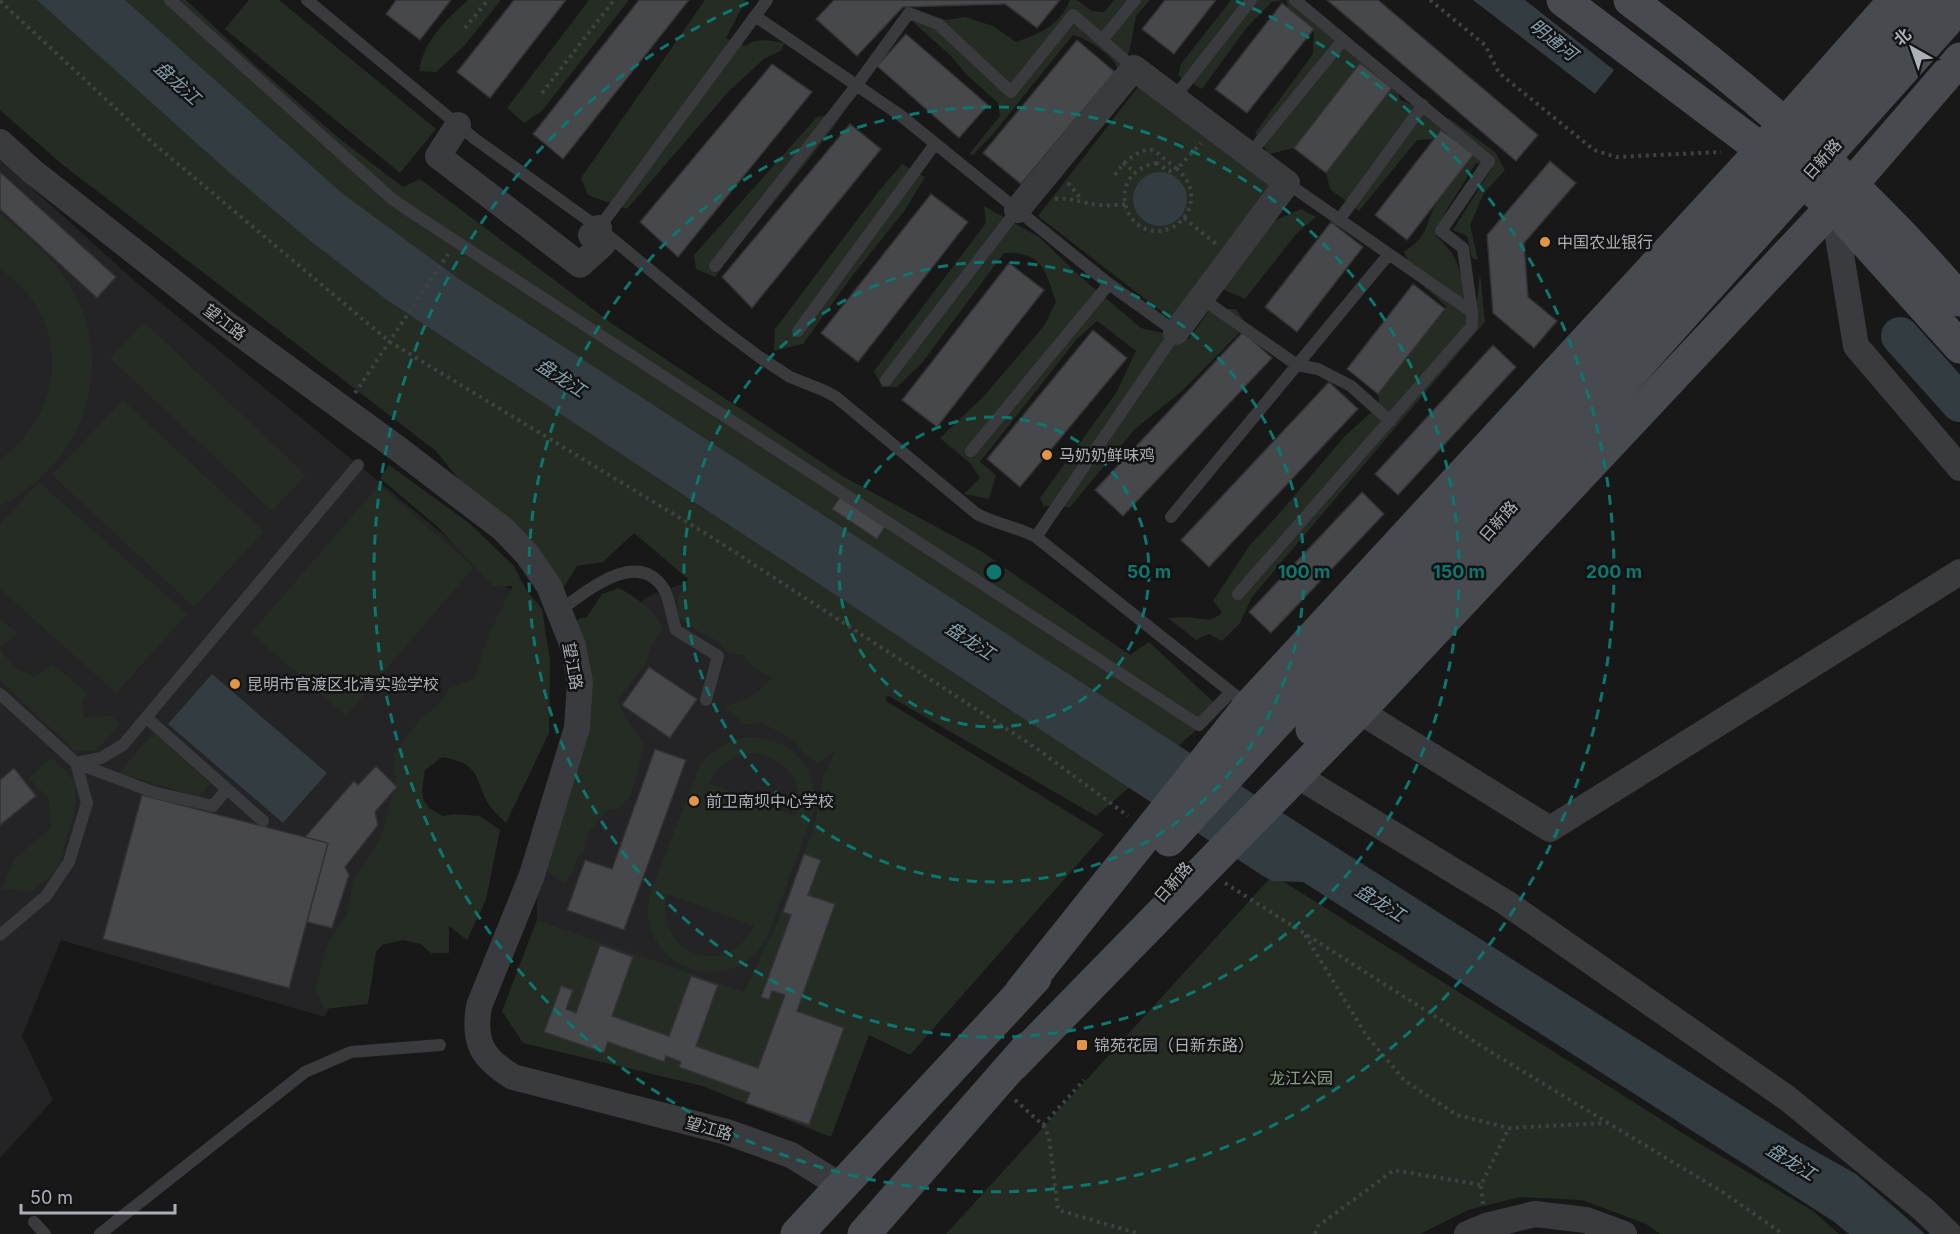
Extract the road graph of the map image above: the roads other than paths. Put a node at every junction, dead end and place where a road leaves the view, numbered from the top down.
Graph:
1 (170, 0) edge
2 (306, 0) edge
3 (767, 0) edge
4 (1135, 0) edge
5 (1251, 0) edge
6 (1295, 0) edge
7 (1563, 0) edge
8 (1630, 0) edge
9 (1895, 0) edge
10 (1931, 0) edge
11 (1960, 6) edge
12 (755, 16) junction
13 (1102, 40) junction
14 (1343, 40) junction
15 (1960, 59) edge
16 (1134, 68) junction
17 (856, 86) junction
18 (1174, 99) junction
19 (1423, 105) junction
20 (1784, 123) junction
21 (458, 125) junction
22 (0, 142) edge
23 (935, 144) junction
24 (1762, 150) junction
25 (1249, 155) junction
26 (1287, 183) junction
27 (1842, 195) junction
28 (1017, 210) junction
29 (1339, 220) junction
30 (599, 228) junction
31 (1389, 254) junction
32 (715, 266) dead end
33 (1109, 284) junction
34 (1201, 298) junction
35 (1960, 300) edge
36 (1472, 312) junction
37 (798, 331) dead end
38 (1176, 332) junction
39 (1960, 347) edge
40 (1298, 365) junction
41 (886, 380) dead end
42 (1390, 420) junction
43 (971, 451) dead end
44 (358, 465) dead end
45 (1960, 468) edge
46 (1171, 517) dead end
47 (1036, 537) junction
48 (1960, 572) edge
49 (1238, 594) dead end
50 (559, 610) junction
51 (0, 694) edge
52 (706, 700) dead end
53 (1359, 711) junction
54 (147, 718) junction
55 (1301, 718) junction
56 (1258, 735) junction
57 (76, 763) junction
58 (227, 789) junction
59 (263, 821) dead end
60 (1175, 844) junction
61 (0, 935) edge
62 (440, 1045) dead end
63 (841, 1186) junction
64 (34, 1222) dead end
65 (1476, 1230) edge
66 (45, 1234) edge
67 (100, 1234) edge
68 (797, 1234) edge
69 (864, 1234) edge
70 (1624, 1234) edge
71 (1950, 1234) edge

1 - 56 lane
2 - 21 lane
3 - 12 lane
4 - 13 lane
5 - 18 lane
6 - 14 lane
7 - 24 main road
8 - 20 main road
9 - 20 main road, 日新路
10 - 55 main road, 日新路, bridge
11 - 55 main road, 日新路, bridge
12 - 17 lane
12 - 30 lane
13 - 16 lane
13 - 17 lane
14 - 19 lane
14 - 25 lane
15 - 27 main road, 日新路
16 - 18 street
16 - 28 street
17 - 23 lane
17 - 32 lane
18 - 25 street
19 - 29 lane
19 - 36 lane
20 - 24 main road, 日新路
20 - 27 main road
21 - 30 lane
21 - 30 street
22 - 50 street, 望江路
23 - 28 lane
23 - 37 lane
24 - 27 main road
24 - 56 main road, 日新路
25 - 26 street
26 - 29 lane
26 - 34 street
27 - 35 main road
27 - 39 main road
27 - 45 street
27 - 53 main road, 日新路
28 - 33 lane
28 - 41 lane
29 - 31 lane
30 - 47 lane
31 - 36 lane
31 - 40 lane
33 - 38 lane
33 - 43 lane
34 - 38 street
34 - 40 lane
36 - 42 lane
38 - 47 lane
40 - 42 lane
40 - 46 lane
42 - 49 lane
44 - 54 lane
47 - 56 lane
48 - 53 street
50 - 52 lane
50 - 63 street, 望江路
51 - 57 lane
53 - 56 main road, 日新路
54 - 57 lane
54 - 58 lane
55 - 56 main road, 日新路
56 - 60 main road, 日新路
56 - 60 main road, 日新路
56 - 71 street
57 - 58 lane
57 - 61 lane
58 - 59 lane
60 - 63 main road, 日新路
60 - 69 main road, 日新路
62 - 67 lane
63 - 68 main road, 日新路
64 - 66 lane
65 - 70 street

